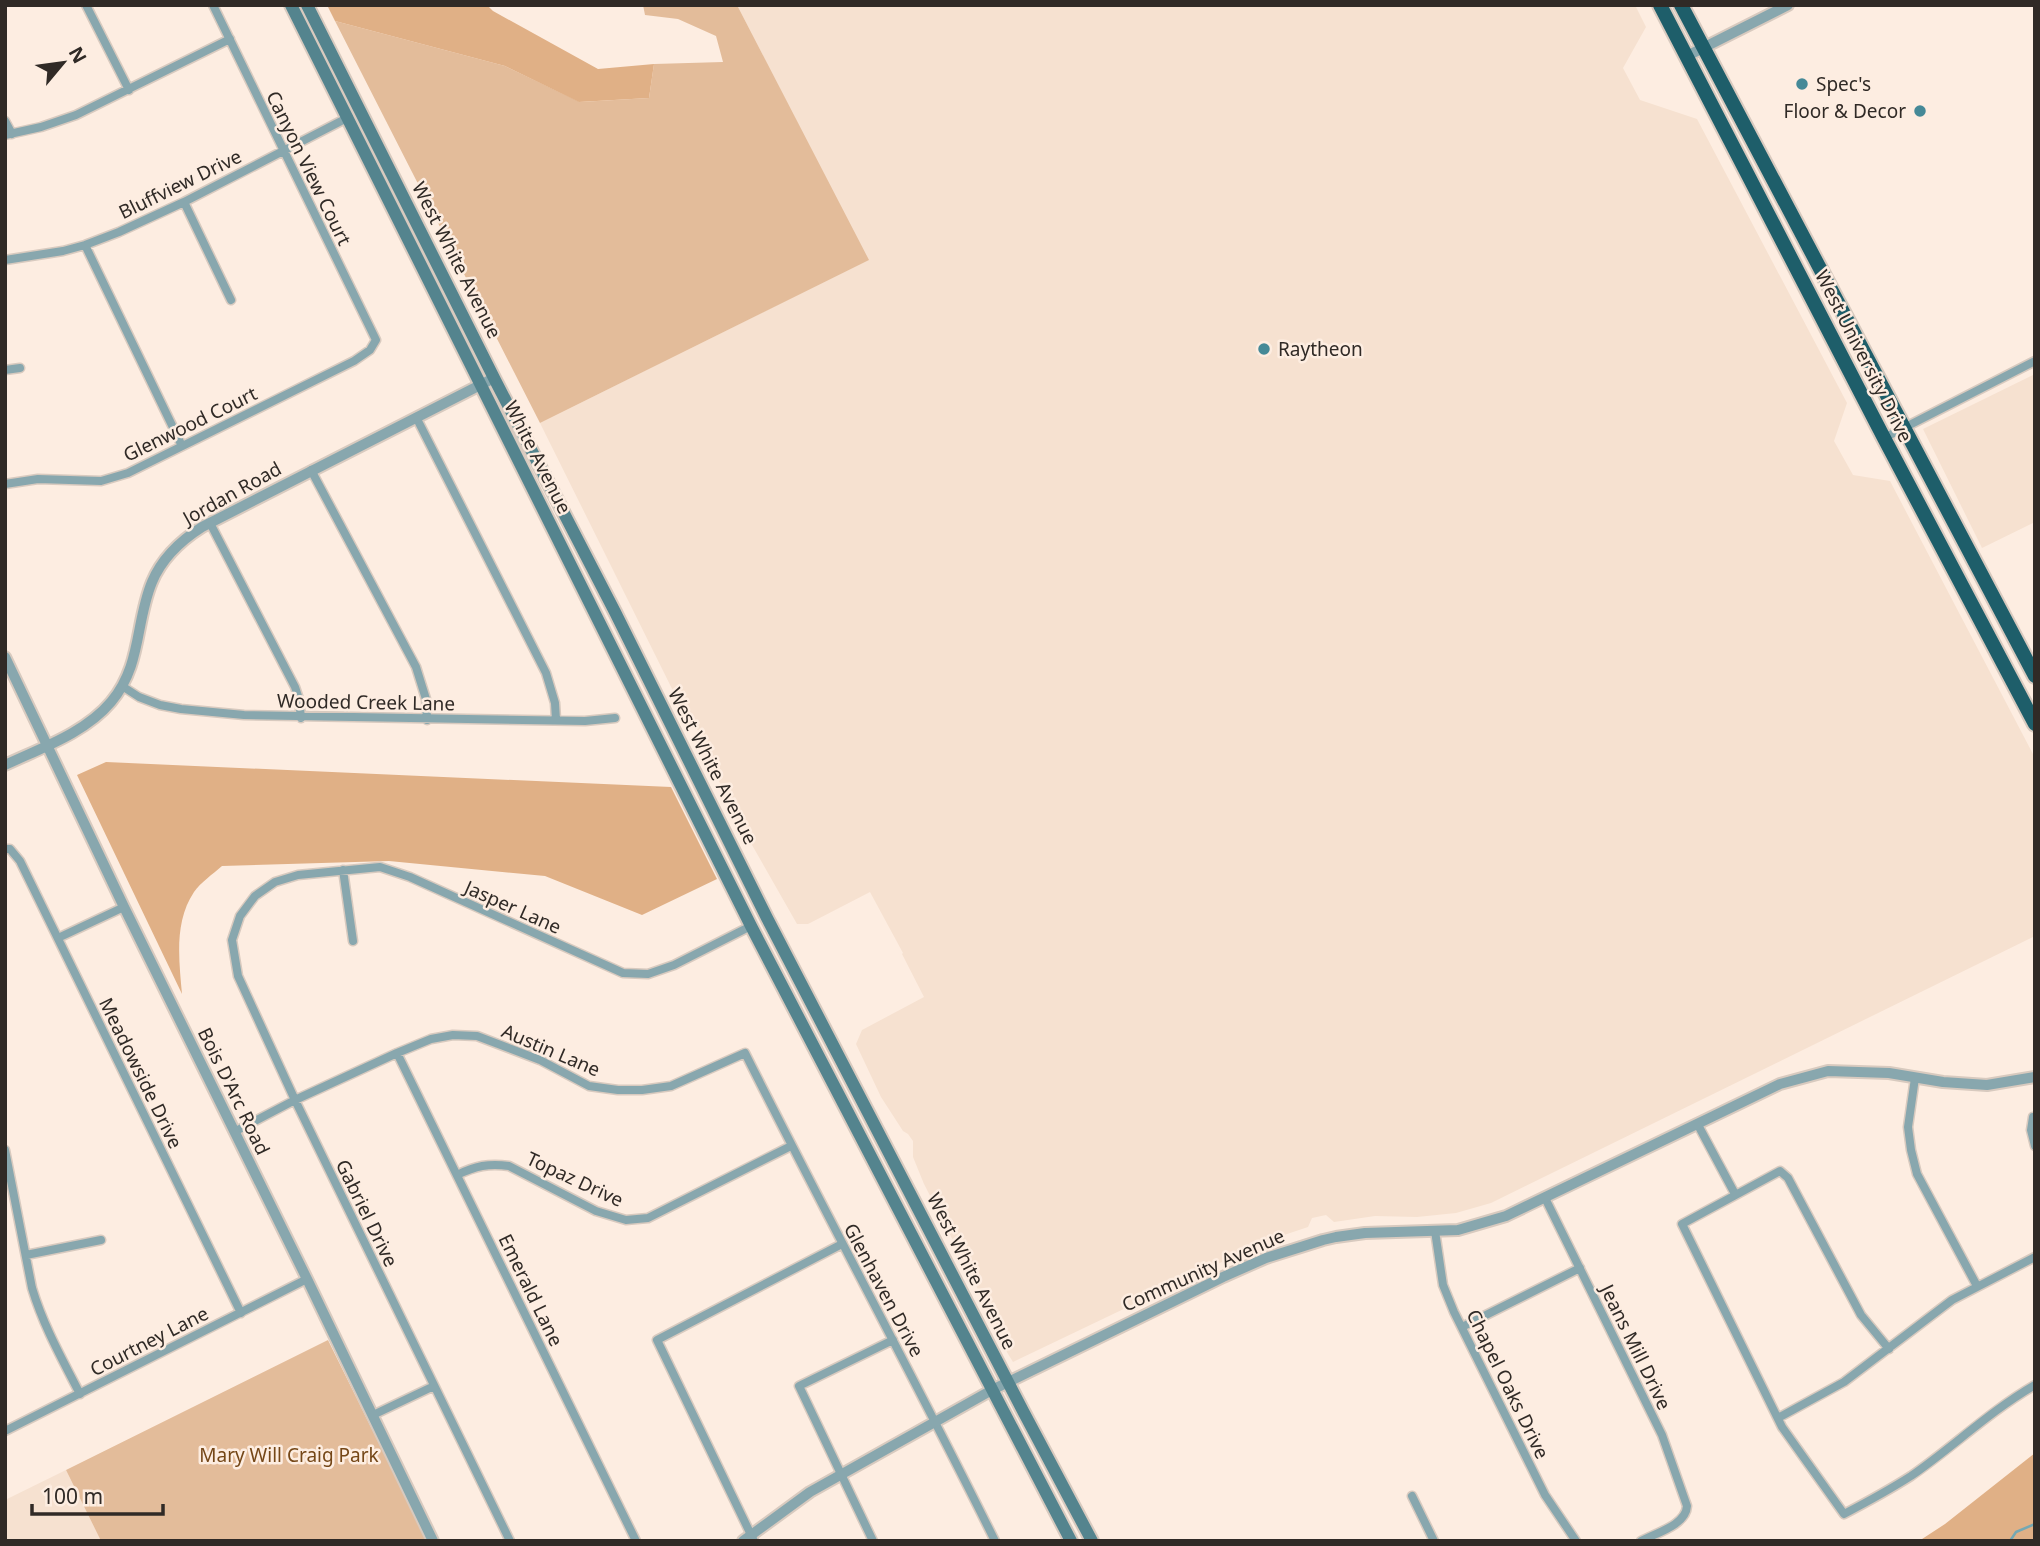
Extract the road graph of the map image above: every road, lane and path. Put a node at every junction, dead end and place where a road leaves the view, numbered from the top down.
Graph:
1 (86, 5) edge
2 (213, 5) edge
3 (291, 5) edge
4 (307, 5) edge
5 (1660, 5) edge
6 (1681, 5) edge
7 (1788, 5) edge
8 (230, 39) junction
9 (1703, 48) junction
10 (1687, 56) junction
11 (129, 90) junction
12 (354, 115) junction
13 (5, 121) edge
14 (8, 134) edge
15 (283, 151) junction
16 (184, 202) junction
17 (85, 245) junction
18 (5, 260) edge
19 (231, 300) dead end
20 (374, 344) joint
21 (2035, 361) edge
22 (20, 368) dead end
23 (5, 370) edge
24 (494, 377) junction
25 (481, 384) junction
26 (415, 417) junction
27 (1904, 428) junction
28 (1884, 438) junction
29 (181, 446) junction
30 (311, 470) junction
31 (5, 484) edge
32 (210, 523) junction
33 (5, 657) edge
34 (2035, 676) edge
35 (122, 686) junction
36 (301, 718) junction
37 (615, 718) dead end
38 (427, 720) junction
39 (556, 720) junction
40 (2035, 724) edge
41 (46, 746) junction
42 (5, 765) edge
43 (8, 849) edge
44 (343, 870) junction
45 (256, 895) joint
46 (124, 907) junction
47 (767, 918) junction
48 (751, 926) junction
49 (58, 938) junction
50 (353, 941) dead end
51 (397, 1053) junction
52 (745, 1053) joint
53 (2035, 1077) edge
54 (1915, 1078) junction
55 (295, 1100) junction
56 (2033, 1117) dead end
57 (1698, 1125) junction
58 (234, 1132) junction
59 (791, 1146) junction
60 (2035, 1146) edge
61 (5, 1150) edge
62 (457, 1175) junction
63 (1735, 1194) junction
64 (1545, 1198) junction
65 (1435, 1231) junction
66 (101, 1240) dead end
67 (842, 1244) junction
68 (26, 1255) junction
69 (2035, 1256) edge
70 (1580, 1268) junction
71 (307, 1279) junction
72 (1977, 1286) junction
73 (241, 1313) junction
74 (1462, 1327) junction
75 (893, 1340) junction
76 (1889, 1349) junction
77 (1008, 1382) junction
78 (2035, 1385) edge
79 (434, 1387) junction
80 (992, 1390) junction
81 (80, 1394) junction
82 (373, 1415) junction
83 (1778, 1418) junction
84 (936, 1422) junction
85 (5, 1432) edge
86 (841, 1475) junction
87 (1412, 1496) dead end
88 (749, 1539) edge
89 (433, 1541) edge
90 (510, 1541) edge
91 (636, 1541) edge
92 (873, 1541) edge
93 (995, 1541) edge
94 (1071, 1541) edge
95 (1092, 1541) edge
96 (1434, 1541) edge
97 (1576, 1541) edge
98 (1641, 1541) edge

1 - 11 street
2 - 8 street, Canyon View Court
3 - 12 main road, White Avenue
4 - 12 main road, West White Avenue
5 - 10 highway, West University Drive
6 - 9 highway, West University Drive
7 - 9 street
8 - 11 street
8 - 15 street, Canyon View Court
9 - 10 street
9 - 27 highway, West University Drive
10 - 28 highway, West University Drive
11 - 14 street
12 - 15 street, Bluffview Drive
12 - 24 main road, West White Avenue
12 - 25 main road, White Avenue
13 - 14 street
15 - 16 street, Bluffview Drive
15 - 20 street, Canyon View Court
16 - 17 street, Bluffview Drive
16 - 19 street
17 - 18 street, Bluffview Drive
17 - 29 street
20 - 29 street, Glenwood Court
21 - 27 street
22 - 23 street
24 - 25 street, Jordan Road
24 - 47 main road, West White Avenue
25 - 26 street, Jordan Road
25 - 48 main road, White Avenue
26 - 30 street, Jordan Road
26 - 39 street
27 - 28 street
27 - 34 highway, West University Drive
28 - 40 highway, West University Drive
29 - 31 street, Glenwood Court
30 - 32 street, Jordan Road
30 - 38 street
32 - 35 street, Jordan Road
32 - 36 street
33 - 41 street, Bois D'Arc Road
35 - 36 street, Wooded Creek Lane
35 - 41 street, Jordan Road
36 - 38 street, Wooded Creek Lane
37 - 39 street, Wooded Creek Lane
38 - 39 street, Wooded Creek Lane
41 - 42 street, Jordan Road
41 - 46 street, Bois D'Arc Road
43 - 49 street, Meadowside Drive
44 - 45 street, Jasper Lane
44 - 48 street, Jasper Lane
44 - 50 street
45 - 55 street, Gabriel Drive
46 - 49 street
46 - 58 street, Bois D'Arc Road
47 - 48 main road
47 - 77 main road, West White Avenue
48 - 80 main road, West White Avenue
49 - 73 street, Meadowside Drive
51 - 52 street, Austin Lane
51 - 55 street, Austin Lane
51 - 62 street, Emerald Lane
52 - 59 street, Glenhaven Drive
53 - 54 street, Community Avenue
54 - 57 street, Community Avenue
54 - 72 street
55 - 58 street, Austin Lane
55 - 79 street, Gabriel Drive
56 - 60 street
57 - 63 street
57 - 64 street, Community Avenue
58 - 71 street, Bois D'Arc Road
59 - 62 street, Topaz Drive
59 - 67 street, Glenhaven Drive
61 - 68 street
62 - 91 street, Emerald Lane
63 - 76 street
63 - 83 street
64 - 65 street, Community Avenue
64 - 70 street, Jeans Mill Drive
65 - 74 street, Chapel Oaks Drive
65 - 77 street, Community Avenue
66 - 68 street
67 - 75 street, Glenhaven Drive
67 - 88 street
68 - 81 street
69 - 72 street
70 - 74 street
70 - 98 street, Jeans Mill Drive
71 - 73 street, Courtney Lane
71 - 82 street, Bois D'Arc Road
72 - 76 street
73 - 81 street, Courtney Lane
74 - 97 street, Chapel Oaks Drive
75 - 84 street, Glenhaven Drive
75 - 86 street
76 - 83 street
77 - 80 street, Community Avenue
77 - 95 main road, West White Avenue
78 - 83 street
79 - 82 street
79 - 90 street, Gabriel Drive
80 - 84 street, Community Avenue
80 - 94 main road, West White Avenue
81 - 85 street, Courtney Lane
82 - 89 street, Bois D'Arc Road
84 - 86 street, Community Avenue
84 - 93 street, Glenhaven Drive
86 - 88 street, Community Avenue
86 - 92 street
87 - 96 street

